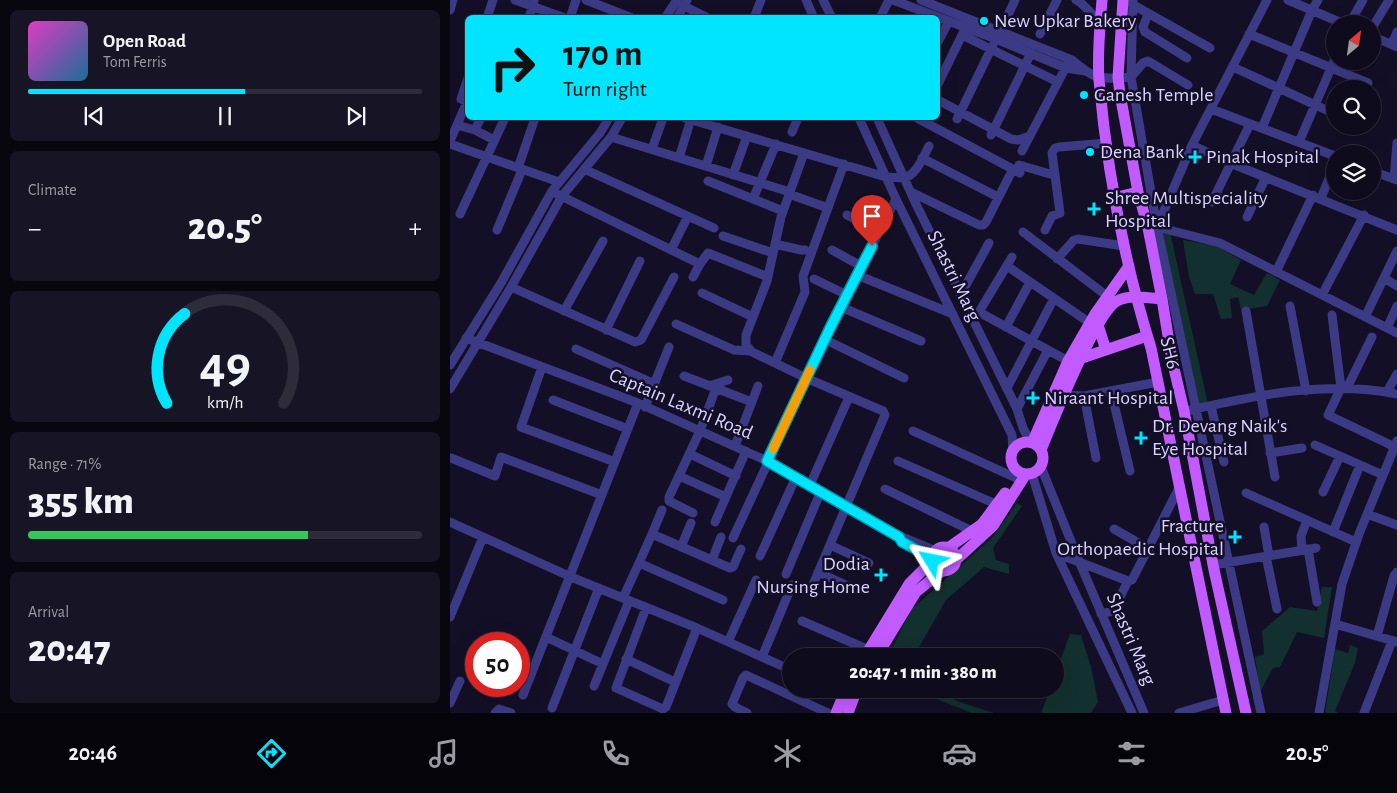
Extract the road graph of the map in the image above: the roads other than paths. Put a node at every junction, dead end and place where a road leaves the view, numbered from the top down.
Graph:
1 (453, 0) edge
2 (493, 0) edge
3 (515, 0) edge
4 (576, 0) edge
5 (586, 0) edge
6 (761, 0) edge
7 (806, 0) edge
8 (823, 0) edge
9 (889, 0) edge
10 (893, 0) edge
11 (921, 0) edge
12 (1015, 0) edge
13 (1057, 0) edge
14 (1076, 0) edge
15 (1102, 0) edge
16 (1109, 0) edge
17 (1118, 0) edge
18 (1267, 0) edge
19 (1288, 0) edge
20 (1318, 0) edge
21 (1364, 0) edge
22 (1388, 0) edge
23 (1128, 1) edge
24 (683, 2) edge
25 (533, 3) edge
26 (450, 10) edge
27 (1312, 10) junction
28 (1148, 14) junction
29 (488, 15) edge
30 (558, 15) edge
31 (571, 15) edge
32 (624, 15) edge
33 (668, 15) edge
34 (678, 15) edge
35 (703, 15) edge
36 (755, 15) edge
37 (813, 15) edge
38 (830, 15) edge
39 (882, 15) edge
40 (933, 15) edge
41 (1008, 15) dead end
42 (1355, 15) edge
43 (1379, 15) edge
44 (1326, 16) edge
45 (940, 18) edge
46 (949, 21) junction
47 (1100, 22) junction
48 (966, 27) junction
49 (1397, 32) edge
50 (1040, 34) dead end
51 (1249, 34) junction
52 (940, 38) edge
53 (996, 39) junction
54 (1381, 40) edge
55 (1394, 45) edge
56 (1210, 48) dead end
57 (990, 50) junction
58 (1031, 53) junction
59 (1294, 53) junction
60 (1186, 58) dead end
61 (1068, 63) junction
62 (1326, 66) edge
63 (1025, 67) junction
64 (1233, 67) junction
65 (1330, 70) edge
66 (1336, 70) edge
67 (1131, 77) junction
68 (1108, 78) junction
69 (940, 80) edge
70 (1361, 80) edge
71 (1058, 82) junction
72 (1188, 85) dead end
73 (465, 87) edge
74 (1279, 88) junction
75 (465, 101) edge
76 (940, 102) edge
77 (1315, 104) junction
78 (465, 107) edge
79 (1211, 109) junction
80 (1326, 110) edge
81 (959, 116) junction
82 (480, 120) edge
83 (504, 120) edge
84 (534, 120) edge
85 (609, 120) edge
86 (621, 120) edge
87 (662, 120) edge
88 (688, 120) edge
89 (695, 120) edge
90 (797, 120) edge
91 (860, 120) edge
92 (878, 120) edge
93 (921, 120) edge
94 (1250, 124) junction
95 (457, 125) junction
96 (718, 127) junction
97 (1262, 128) junction
98 (475, 130) junction
99 (792, 132) dead end
100 (992, 133) junction
101 (611, 136) junction
102 (747, 136) junction
103 (1030, 136) junction
104 (494, 140) junction
105 (450, 142) edge
106 (1299, 142) junction
107 (1107, 143) junction
108 (1397, 143) edge
109 (776, 144) junction
110 (1192, 145) junction
111 (929, 146) dead end
112 (652, 149) junction
113 (1022, 151) dead end
114 (1326, 152) edge
115 (804, 153) junction
116 (487, 157) junction
117 (679, 158) junction
118 (922, 158) junction
119 (1230, 163) junction
120 (844, 164) junction
121 (706, 166) junction
122 (520, 169) junction
123 (584, 169) junction
124 (1017, 169) junction
125 (1055, 174) junction
126 (1381, 174) edge
127 (733, 175) junction
128 (886, 177) junction
129 (1266, 177) junction
130 (904, 178) junction
131 (1395, 179) edge
132 (1326, 180) edge
133 (708, 181) dead end
134 (559, 182) junction
135 (760, 183) junction
136 (552, 191) junction
137 (911, 192) junction
138 (790, 193) junction
139 (1126, 195) junction
140 (562, 196) junction
141 (998, 196) junction
142 (1317, 197) junction
143 (753, 199) junction
144 (896, 199) junction
145 (1212, 202) dead end
146 (828, 208) junction
147 (784, 211) junction
148 (460, 214) dead end
149 (847, 215) dead end
150 (1364, 215) junction
151 (688, 216) junction
152 (1248, 217) dead end
153 (714, 228) dead end
154 (1152, 228) junction
155 (497, 230) dead end
156 (1046, 230) dead end
157 (1397, 230) edge
158 (879, 232) junction
159 (1023, 232) dead end
160 (723, 236) dead end
161 (603, 241) dead end
162 (989, 243) dead end
163 (1124, 246) junction
164 (774, 249) junction
165 (671, 250) junction
166 (805, 250) dead end
167 (832, 250) dead end
168 (1397, 251) edge
169 (640, 260) dead end
170 (1057, 260) junction
171 (700, 264) junction
172 (862, 266) junction
173 (1129, 266) junction
174 (1276, 272) junction
175 (857, 274) junction
176 (674, 277) dead end
177 (693, 277) dead end
178 (768, 277) junction
179 (1384, 278) junction
180 (814, 279) dead end
181 (1028, 286) dead end
182 (1397, 286) edge
183 (512, 287) junction
184 (702, 293) dead end
185 (961, 294) junction
186 (846, 295) junction
187 (1322, 295) junction
188 (1136, 298) junction
189 (1110, 300) junction
190 (1167, 300) junction
191 (1051, 304) dead end
192 (1290, 306) dead end
193 (1397, 306) edge
194 (841, 307) junction
195 (564, 311) junction
196 (1246, 311) dead end
197 (979, 312) junction
198 (953, 314) junction
199 (1332, 315) dead end
200 (753, 317) junction
201 (1365, 317) junction
202 (974, 320) junction
203 (676, 324) dead end
204 (1094, 324) junction
205 (1006, 327) junction
206 (1387, 328) junction
207 (606, 330) junction
208 (1397, 333) edge
209 (1147, 336) junction
210 (1372, 337) dead end
211 (466, 338) junction
212 (824, 339) junction
213 (921, 341) dead end
214 (1032, 341) junction
215 (479, 342) junction
216 (670, 347) dead end
217 (576, 349) dead end
218 (1048, 350) junction
219 (1106, 350) junction
220 (750, 351) junction
221 (1082, 358) junction
222 (1068, 361) junction
223 (775, 363) junction
224 (450, 365) edge
225 (542, 367) junction
226 (1397, 374) edge
227 (684, 376) dead end
228 (806, 378) junction
229 (904, 378) dead end
230 (728, 380) dead end
231 (1158, 382) junction
232 (654, 384) junction
233 (758, 386) dead end
234 (712, 387) junction
235 (1007, 388) junction
236 (1344, 388) junction
237 (450, 389) edge
238 (1111, 391) junction
239 (1306, 391) junction
240 (1387, 392) junction
241 (1397, 394) edge
242 (1064, 395) junction
243 (1260, 395) junction
244 (1084, 396) junction
245 (849, 397) junction
246 (553, 400) dead end
247 (752, 402) junction
248 (642, 405) junction
249 (1211, 406) junction
250 (1017, 409) junction
251 (1190, 410) junction
252 (628, 429) junction
253 (700, 431) junction
254 (913, 431) dead end
255 (1396, 444) edge
256 (1035, 445) junction
257 (1315, 445) dead end
258 (735, 446) junction
259 (1302, 448) dead end
260 (1013, 451) junction
261 (746, 452) junction
262 (690, 454) junction
263 (1270, 454) junction
264 (1340, 456) junction
265 (451, 458) dead end
266 (1096, 458) dead end
267 (767, 461) junction
268 (898, 461) dead end
269 (615, 462) junction
270 (1224, 462) dead end
271 (1360, 466) junction
272 (1130, 471) dead end
273 (1027, 473) junction
274 (1383, 475) junction
275 (679, 476) junction
276 (736, 476) junction
277 (796, 477) junction
278 (1275, 477) dead end
279 (810, 485) junction
280 (1180, 486) junction
281 (885, 489) dead end
282 (821, 492) junction
283 (1323, 492) dead end
284 (1246, 493) dead end
285 (602, 495) junction
286 (726, 497) junction
287 (998, 505) junction
288 (847, 506) junction
289 (662, 510) dead end
290 (693, 513) dead end
291 (1367, 514) junction
292 (1307, 520) junction
293 (450, 522) edge
294 (715, 522) dead end
295 (691, 523) dead end
296 (1397, 525) edge
297 (1264, 527) dead end
298 (1114, 529) dead end
299 (972, 531) junction
300 (1333, 532) junction
301 (652, 534) junction
302 (483, 537) junction
303 (721, 537) dead end
304 (733, 538) dead end
305 (1356, 542) junction
306 (681, 546) junction
307 (830, 546) junction
308 (948, 548) junction
309 (741, 549) dead end
310 (1149, 549) junction
311 (1308, 549) junction
312 (1056, 552) junction
313 (760, 556) dead end
314 (933, 556) junction
315 (1267, 556) junction
316 (712, 560) junction
317 (956, 560) junction
318 (1079, 562) junction
319 (639, 563) junction
320 (869, 563) dead end
321 (1228, 563) junction
322 (1213, 565) junction
323 (942, 571) junction
324 (818, 572) junction
325 (1397, 572) edge
326 (786, 574) dead end
327 (571, 577) junction
328 (756, 580) dead end
329 (1128, 580) junction
330 (792, 586) dead end
331 (812, 587) dead end
332 (599, 588) junction
333 (854, 589) dead end
334 (626, 599) junction
335 (724, 600) dead end
336 (1317, 602) dead end
337 (646, 608) junction
338 (1277, 609) dead end
339 (1101, 614) junction
340 (450, 617) edge
341 (802, 620) dead end
342 (1335, 624) junction
343 (697, 628) junction
344 (1376, 636) junction
345 (546, 637) junction
346 (728, 642) junction
347 (1394, 642) edge
348 (858, 648) edge
349 (873, 648) edge
350 (874, 648) edge
351 (575, 650) junction
352 (762, 657) junction
353 (626, 659) junction
354 (603, 664) junction
355 (782, 666) edge
356 (530, 677) edge
357 (460, 681) dead end
358 (675, 682) junction
359 (594, 686) dead end
360 (844, 698) edge
361 (847, 698) edge
362 (1223, 700) junction
363 (450, 703) edge
364 (552, 708) dead end
365 (495, 713) edge
366 (511, 713) edge
367 (748, 713) edge
368 (828, 713) edge
369 (836, 713) edge
370 (848, 713) edge
371 (1132, 713) edge
372 (1144, 713) edge
373 (1179, 713) edge
374 (1226, 713) edge
375 (1246, 713) edge
376 (1261, 713) edge
377 (1319, 713) edge
378 (1364, 713) edge

1 - 26 street
2 - 29 street
3 - 25 street
4 - 31 street
5 - 32 street
6 - 36 street
7 - 37 street
8 - 38 street
9 - 39 street
10 - 40 street
11 - 48 street
12 - 41 street
13 - 50 street
14 - 47 street
15 - 47 main road, SH6
16 - 68 main road
17 - 68 main road
18 - 51 street
19 - 27 street
20 - 27 street
21 - 42 street
22 - 43 street
23 - 28 street
23 - 67 street
23 - 68 main road, SH6
24 - 33 street
24 - 34 street
24 - 35 street
25 - 30 street
27 - 44 street
27 - 59 street
28 - 56 street
28 - 60 street
45 - 46 street
46 - 48 street
46 - 52 street
47 - 68 main road, SH6
48 - 53 street
48 - 57 street
48 - 61 street
48 - 69 street
49 - 55 street
51 - 59 street
51 - 64 street
53 - 57 street
53 - 58 street
54 - 55 street
57 - 63 street
57 - 81 street
58 - 61 street
58 - 63 street
59 - 62 street
59 - 74 street
61 - 68 street
61 - 71 street
63 - 71 street
63 - 100 street
64 - 74 street
64 - 79 street
65 - 77 street
66 - 70 street
67 - 68 street
67 - 72 street
67 - 154 street
68 - 107 main road, SH6
68 - 139 main road
68 - 139 main road, SH6
71 - 103 street
73 - 75 street
74 - 77 street
74 - 97 street
76 - 81 street
77 - 80 street
77 - 106 street
78 - 95 street
79 - 94 street
79 - 110 street
81 - 100 street
82 - 98 street
83 - 104 street
84 - 122 street
85 - 134 street
86 - 101 street
87 - 112 street
88 - 117 street
89 - 96 street
90 - 99 street
91 - 128 street, Shastri Marg
92 - 130 street, Shastri Marg
93 - 124 street
94 - 97 street
94 - 119 street
95 - 98 street
95 - 105 street
96 - 102 street
96 - 121 street
97 - 106 street
98 - 104 street
100 - 103 street
101 - 112 street
101 - 123 street
102 - 109 street
102 - 127 street
103 - 113 street
104 - 116 street
105 - 116 street
106 - 114 street
107 - 125 street
107 - 139 main road, SH6
108 - 131 street
109 - 115 street
109 - 135 street
110 - 119 street
110 - 154 street
111 - 118 street
112 - 117 street
115 - 120 street
115 - 138 street
116 - 122 street
116 - 148 street
117 - 121 street
118 - 130 street
118 - 141 street
119 - 129 street
119 - 145 street
120 - 128 street
120 - 146 street
121 - 127 street
122 - 134 street
122 - 155 street
123 - 140 street
123 - 151 street
124 - 125 street
124 - 141 street
125 - 156 street
126 - 131 street
127 - 135 street
128 - 130 street
128 - 144 street, Shastri Marg
129 - 142 street
129 - 152 street
130 - 137 street, Shastri Marg
132 - 142 street
133 - 143 street
134 - 136 street
135 - 138 street
135 - 143 street
136 - 140 street
136 - 211 street
137 - 141 street
137 - 185 street, Shastri Marg
138 - 146 street
138 - 147 street
139 - 154 main road
139 - 163 main road, SH6
140 - 165 street
140 - 183 street
142 - 150 street
142 - 174 street
143 - 147 street
144 - 158 street
144 - 198 street, Shastri Marg
146 - 223 street
147 - 164 street
149 - 158 street
150 - 157 street
150 - 187 street
151 - 153 street
151 - 165 street
154 - 174 street
154 - 190 main road
158 - 172 street
159 - 170 street
160 - 164 street
161 - 195 street
162 - 185 street
163 - 170 street
163 - 173 main road, SH6
164 - 166 street
164 - 178 street
165 - 171 street
167 - 172 street
168 - 179 street
169 - 207 street
170 - 189 street
171 - 177 street
171 - 178 street
172 - 175 street
173 - 188 main road, SH6
173 - 189 main road
174 - 187 street
175 - 186 street
175 - 198 street
176 - 207 street
178 - 200 street
179 - 182 street
179 - 201 street
180 - 186 street
181 - 205 street
183 - 195 street
183 - 215 street
184 - 200 street
185 - 202 street, Shastri Marg
186 - 194 street
187 - 201 street
188 - 189 main road
188 - 190 main road
188 - 209 main road, SH6
189 - 204 main road
190 - 251 main road
191 - 214 street
192 - 239 street
193 - 206 street
194 - 212 street
194 - 213 street
195 - 207 street
196 - 243 street
197 - 202 street
197 - 204 street
197 - 205 street
198 - 260 street, Shastri Marg
199 - 236 street
200 - 220 street
201 - 206 street
202 - 235 street, Shastri Marg
203 - 220 street
204 - 219 main road
204 - 221 main road
204 - 222 main road
205 - 214 street
206 - 208 street
209 - 219 main road
209 - 231 main road, SH6
210 - 236 street
211 - 215 street, Captain Laxmi Road
211 - 224 street
212 - 228 street
212 - 229 street
214 - 218 street
214 - 235 street
215 - 225 street, Captain Laxmi Road
215 - 237 street
216 - 232 street
217 - 232 street
218 - 222 street
218 - 250 street
219 - 221 main road
220 - 223 street
221 - 242 main road
222 - 256 main road
223 - 228 street
225 - 248 street, Captain Laxmi Road
225 - 269 street
226 - 240 street
227 - 234 street
228 - 245 street
228 - 267 street
230 - 234 street
231 - 238 street
231 - 280 main road, SH6
232 - 248 street
233 - 247 street
234 - 247 street
234 - 253 street
235 - 250 street, Shastri Marg
236 - 239 street
236 - 240 street
236 - 255 street
238 - 244 street
238 - 272 street
239 - 243 street
240 - 241 street
242 - 244 street
242 - 256 main road
243 - 249 street
243 - 263 street
244 - 266 street
245 - 279 street
245 - 288 street
246 - 252 street
247 - 258 street
248 - 252 street
248 - 253 street, Captain Laxmi Road
249 - 251 street
249 - 270 street
250 - 256 street, Shastri Marg
251 - 321 street
251 - 322 main road
252 - 269 street
253 - 258 street, Captain Laxmi Road
253 - 262 street
254 - 273 street
255 - 274 street
256 - 260 main road
256 - 273 main road
257 - 264 street
258 - 261 street, Captain Laxmi Road
259 - 263 street
260 - 273 main road
261 - 267 street, Captain Laxmi Road
261 - 276 street
262 - 275 street
262 - 276 street
263 - 278 street
264 - 271 street
264 - 283 street
265 - 285 street
267 - 277 street, Captain Laxmi Road
267 - 304 street
268 - 287 street
269 - 285 street
271 - 274 street
271 - 300 street
273 - 287 main road
273 - 312 street, Shastri Marg
273 - 317 main road
273 - 318 street, Shastri Marg
274 - 291 street
275 - 286 street
275 - 290 street
276 - 286 street
277 - 279 street, Captain Laxmi Road
277 - 313 street
279 - 282 street, Captain Laxmi Road
280 - 310 street
280 - 362 main road, SH6
281 - 299 street
282 - 288 street, Captain Laxmi Road
282 - 326 street
284 - 292 street
285 - 327 street
286 - 294 street
287 - 299 main road
288 - 307 street
288 - 314 street, Captain Laxmi Road
289 - 301 street
291 - 296 street
291 - 305 street
292 - 300 street
292 - 311 street
293 - 302 street
295 - 306 street
297 - 315 street
298 - 310 street
299 - 308 main road
300 - 305 street
301 - 306 street
301 - 319 street
302 - 327 street
302 - 340 street
303 - 316 street
305 - 342 street
306 - 316 street
307 - 320 street
307 - 324 street
308 - 314 main road
308 - 317 main road
309 - 316 street
310 - 329 street
311 - 315 street
311 - 336 street
312 - 318 street
312 - 371 street, Shastri Marg
314 - 323 main road
314 - 349 main road
315 - 321 street
315 - 338 street
317 - 323 main road
318 - 329 street
318 - 339 street, Shastri Marg
319 - 334 street
319 - 335 street
321 - 322 street
321 - 376 street
322 - 375 main road
323 - 350 main road
324 - 331 street
324 - 333 street
325 - 344 street
327 - 332 street
327 - 345 street
328 - 346 street
329 - 339 street
330 - 352 street
332 - 334 street
332 - 351 street
334 - 337 street
334 - 354 street
337 - 343 street
337 - 353 street
339 - 372 street, Shastri Marg
341 - 348 street
342 - 344 street
342 - 377 street
343 - 346 street
343 - 358 street
344 - 347 street
345 - 351 street
345 - 356 street
346 - 352 street
347 - 378 street
351 - 354 street
351 - 364 street
352 - 355 street
353 - 358 street
353 - 358 street
354 - 359 street
357 - 363 street
360 - 369 main road
361 - 370 main road
362 - 373 street
362 - 374 main road, SH6
365 - 366 street
367 - 368 street

